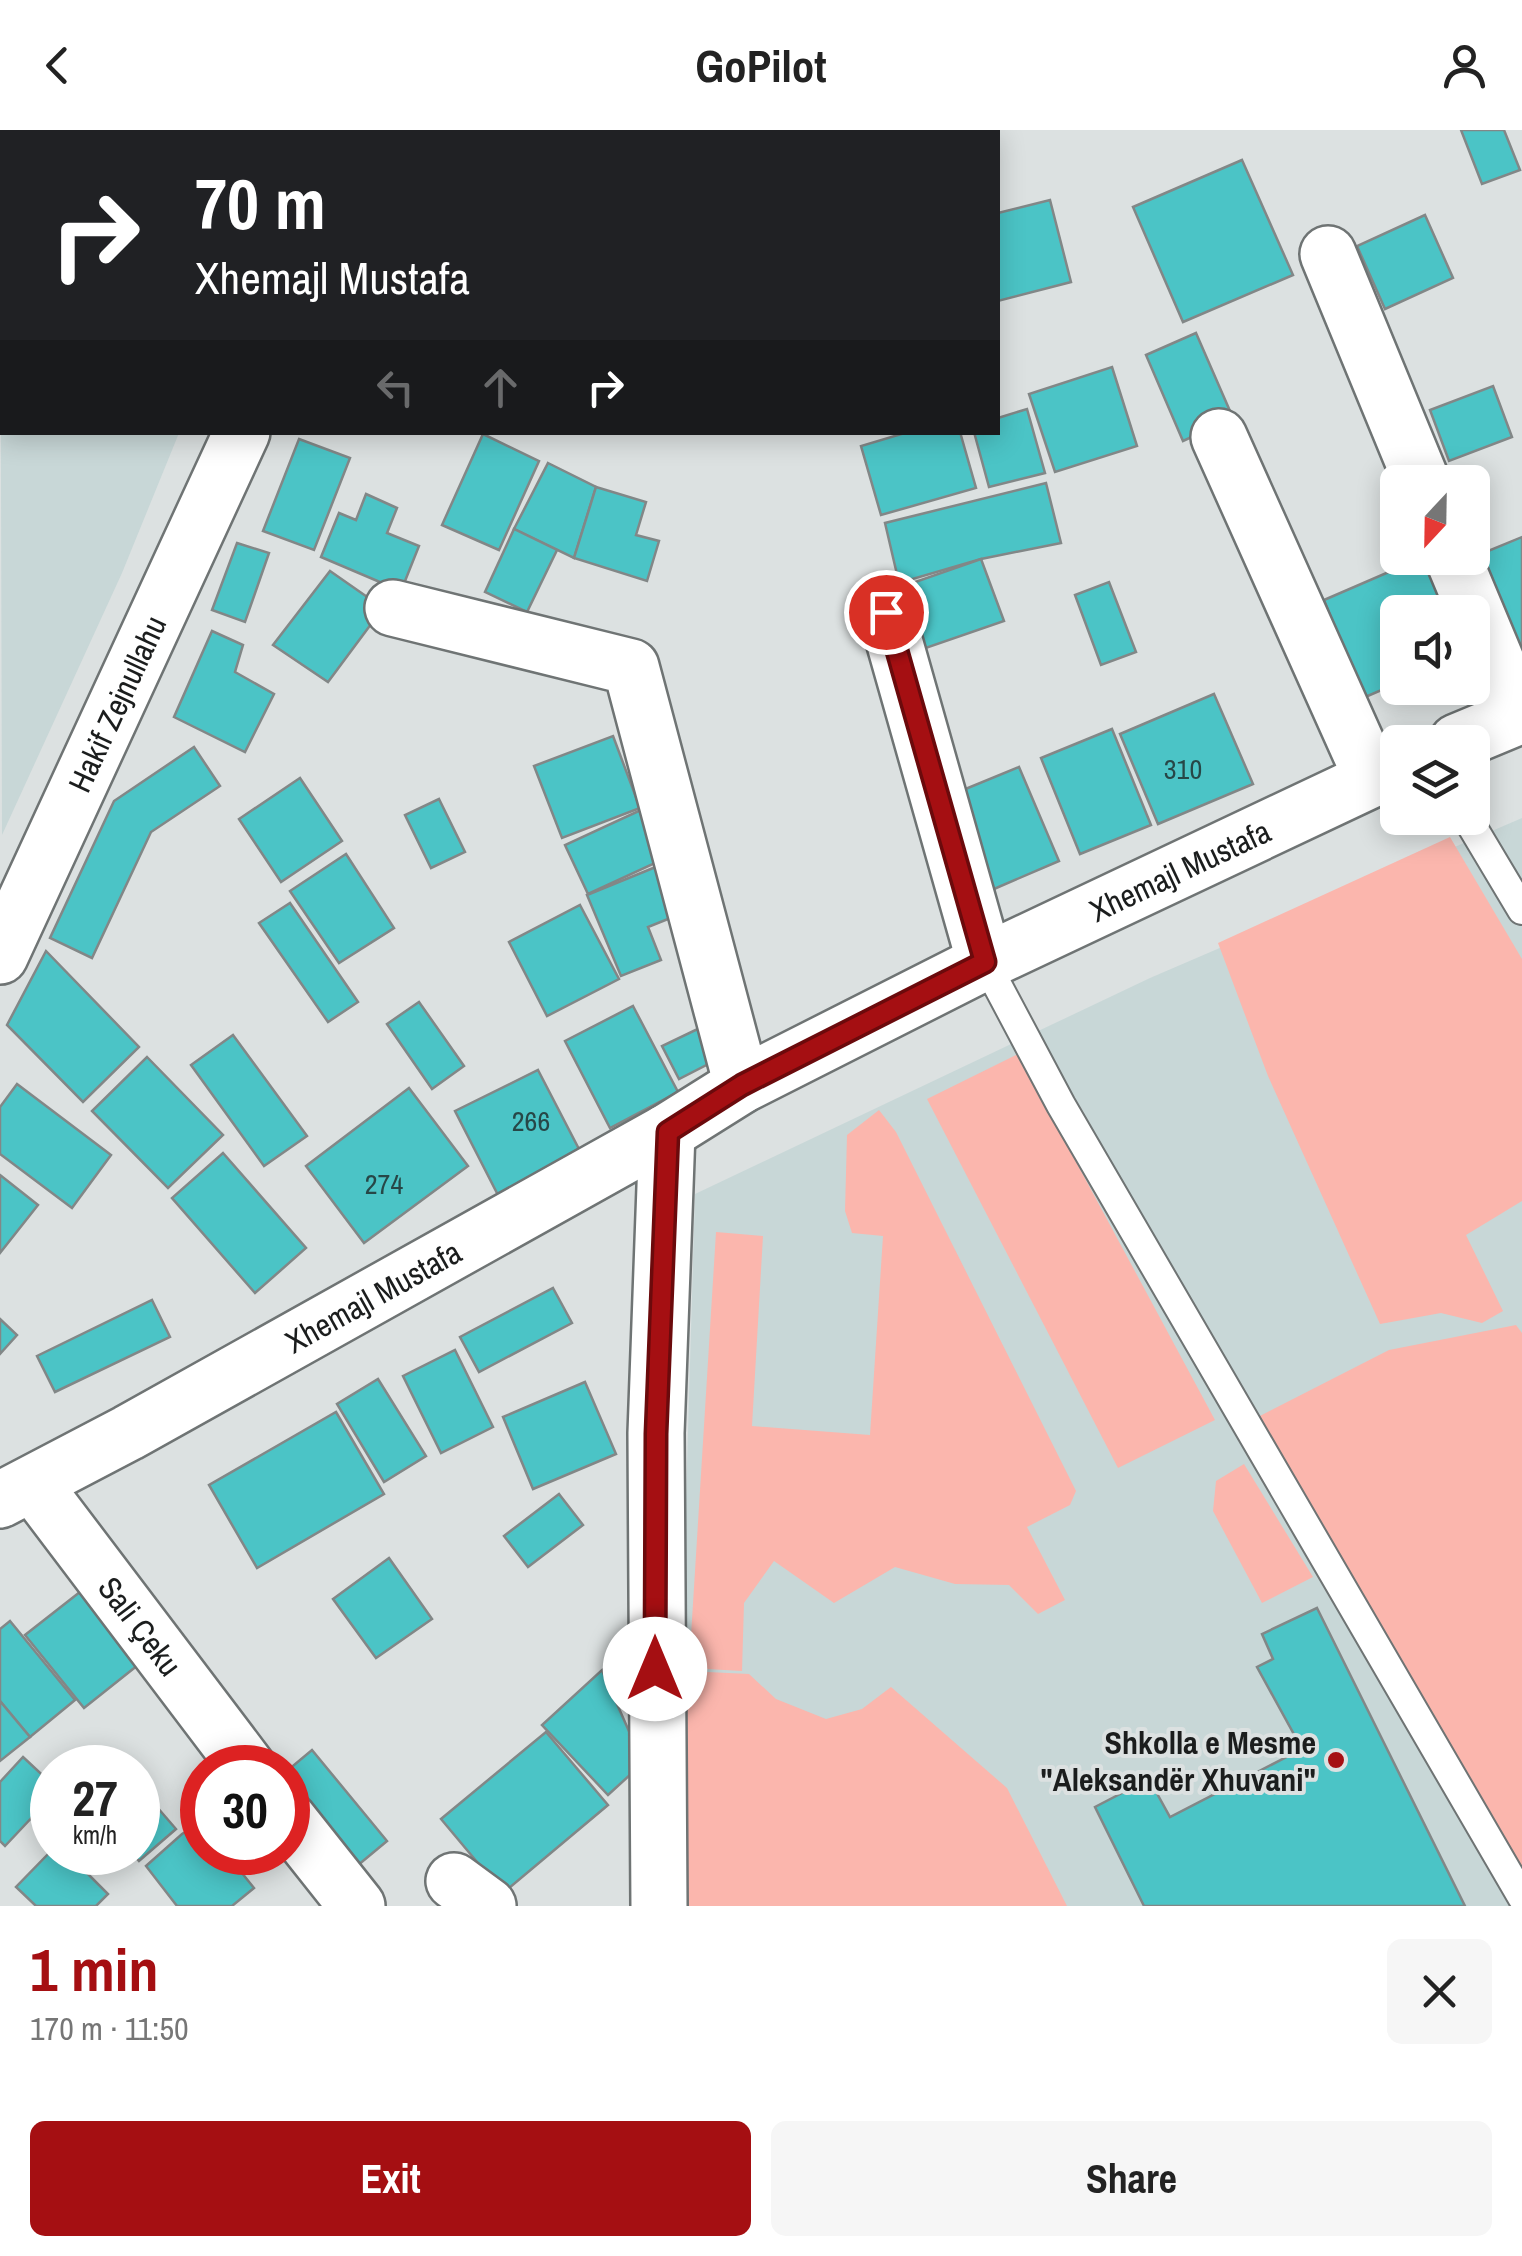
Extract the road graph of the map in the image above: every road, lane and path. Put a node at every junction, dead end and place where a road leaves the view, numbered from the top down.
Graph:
1 (1328, 254) dead end
2 (1219, 437) dead end
3 (229, 440) edge
4 (1415, 465) edge
5 (1460, 575) edge
6 (393, 608) dead end
7 (886, 612) dead end
8 (1520, 716) edge
9 (1490, 728) edge
10 (1380, 762) edge
11 (1380, 774) edge
12 (1476, 835) edge
13 (1522, 910) edge
14 (7, 918) edge
15 (985, 962) junction
16 (742, 1085) junction
17 (668, 1132) junction
18 (16, 1492) edge
19 (229, 1745) edge
20 (310, 1846) edge
21 (1522, 1897) edge
22 (357, 1906) edge
23 (659, 1906) edge

1 - 4 street
2 - 10 street, Xhemajl Mustafa
3 - 14 street, Hakif Zejnullahu
5 - 8 street
6 - 16 street
7 - 15 street
8 - 9 street
11 - 15 street, Xhemajl Mustafa
12 - 13 lane
15 - 16 street, Xhemajl Mustafa
15 - 21 lane
16 - 17 street, Xhemajl Mustafa
17 - 18 street, Xhemajl Mustafa
17 - 23 street
18 - 19 street, Sali Çeku
20 - 22 street

